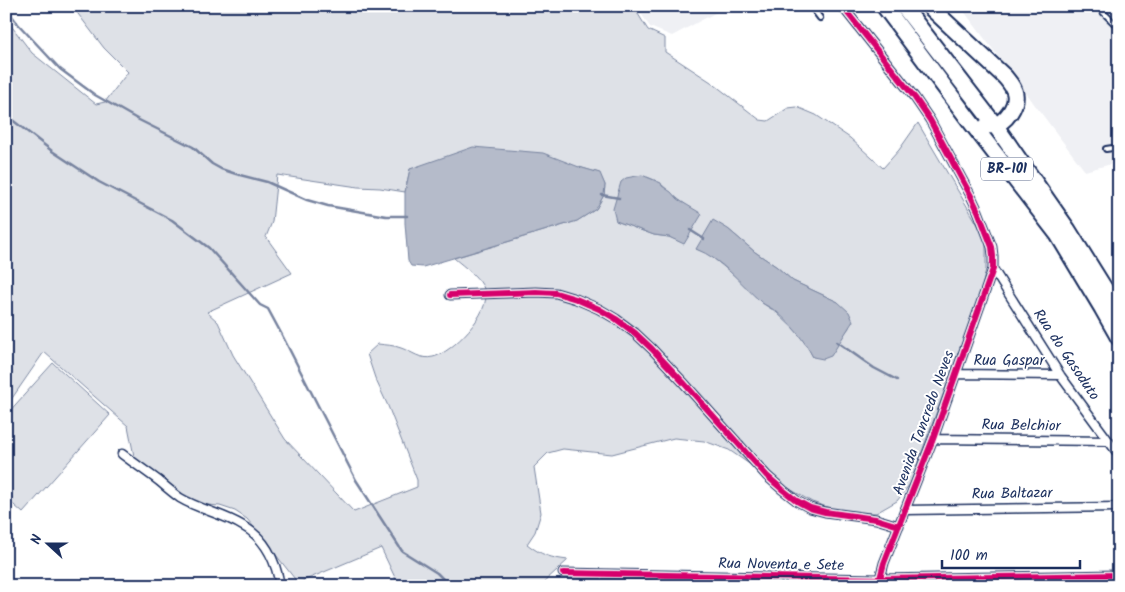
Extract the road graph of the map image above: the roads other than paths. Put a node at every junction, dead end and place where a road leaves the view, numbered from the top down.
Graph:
1 (811, 6) edge
2 (842, 6) edge
3 (884, 6) edge
4 (904, 6) edge
5 (929, 6) edge
6 (1097, 6) edge
7 (820, 18) dead end
8 (1119, 28) edge
9 (970, 121) junction
10 (995, 125) junction
11 (1119, 147) edge
12 (1106, 149) dead end
13 (993, 269) junction
14 (450, 295) dead end
15 (1119, 313) edge
16 (1119, 338) edge
17 (957, 374) junction
18 (1060, 375) junction
19 (933, 439) junction
20 (1109, 441) junction
21 (122, 454) dead end
22 (1119, 455) edge
23 (1119, 506) edge
24 (906, 510) junction
25 (899, 526) junction
26 (563, 573) dead end
27 (1119, 576) edge
28 (879, 582) edge
29 (280, 586) edge

1 - 7 lane
2 - 13 street
3 - 9 highway, BR-101
4 - 10 highway, BR-101
5 - 10 highway
6 - 8 lane
9 - 10 highway
9 - 16 highway, BR-101
10 - 15 highway, BR-101
11 - 12 lane
13 - 17 street, Avenida Tancredo Neves
13 - 18 street, Rua do Gasoduto
14 - 25 street
17 - 18 street, Rua Gaspar
17 - 19 street, Avenida Tancredo Neves
18 - 20 street, Rua do Gasoduto
19 - 20 street, Rua Belchior
19 - 24 street, Avenida Tancredo Neves
20 - 22 street, Rua do Gasoduto
21 - 29 street
23 - 24 street, Rua Baltazar
24 - 25 street, Avenida Tancredo Neves
25 - 28 street, Avenida Tancredo Neves
26 - 28 street, Rua Noventa e Sete
27 - 28 street, Rua Noventa e Sete

